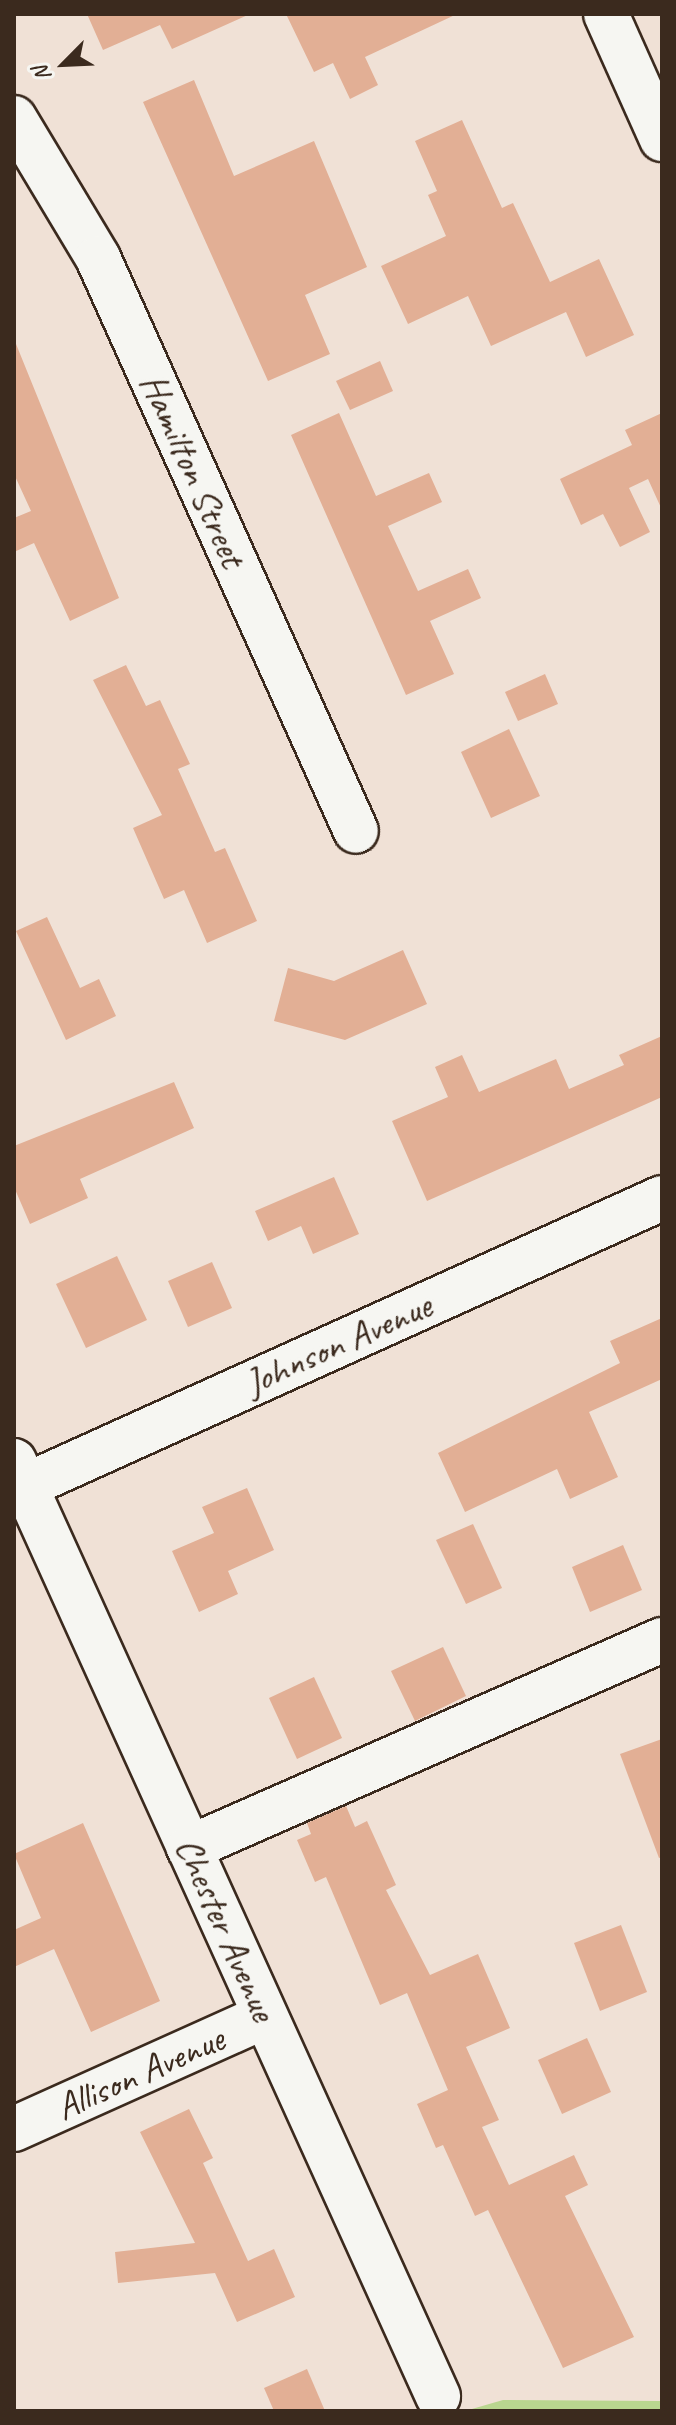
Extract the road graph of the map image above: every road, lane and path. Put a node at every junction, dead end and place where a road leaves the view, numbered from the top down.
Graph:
1 (606, 14) edge
2 (14, 118) edge
3 (662, 139) edge
4 (356, 831) dead end
5 (662, 1198) edge
6 (18, 1479) edge
7 (662, 1640) edge
8 (189, 1848) junction
9 (265, 2016) junction
10 (14, 2129) edge
11 (438, 2396) dead end

1 - 3 street
2 - 4 street, Hamilton Street
5 - 6 street, Johnson Avenue
6 - 8 street, Chester Avenue
7 - 8 street
8 - 9 street, Chester Avenue
9 - 10 street, Allison Avenue
9 - 11 street, Chester Avenue

